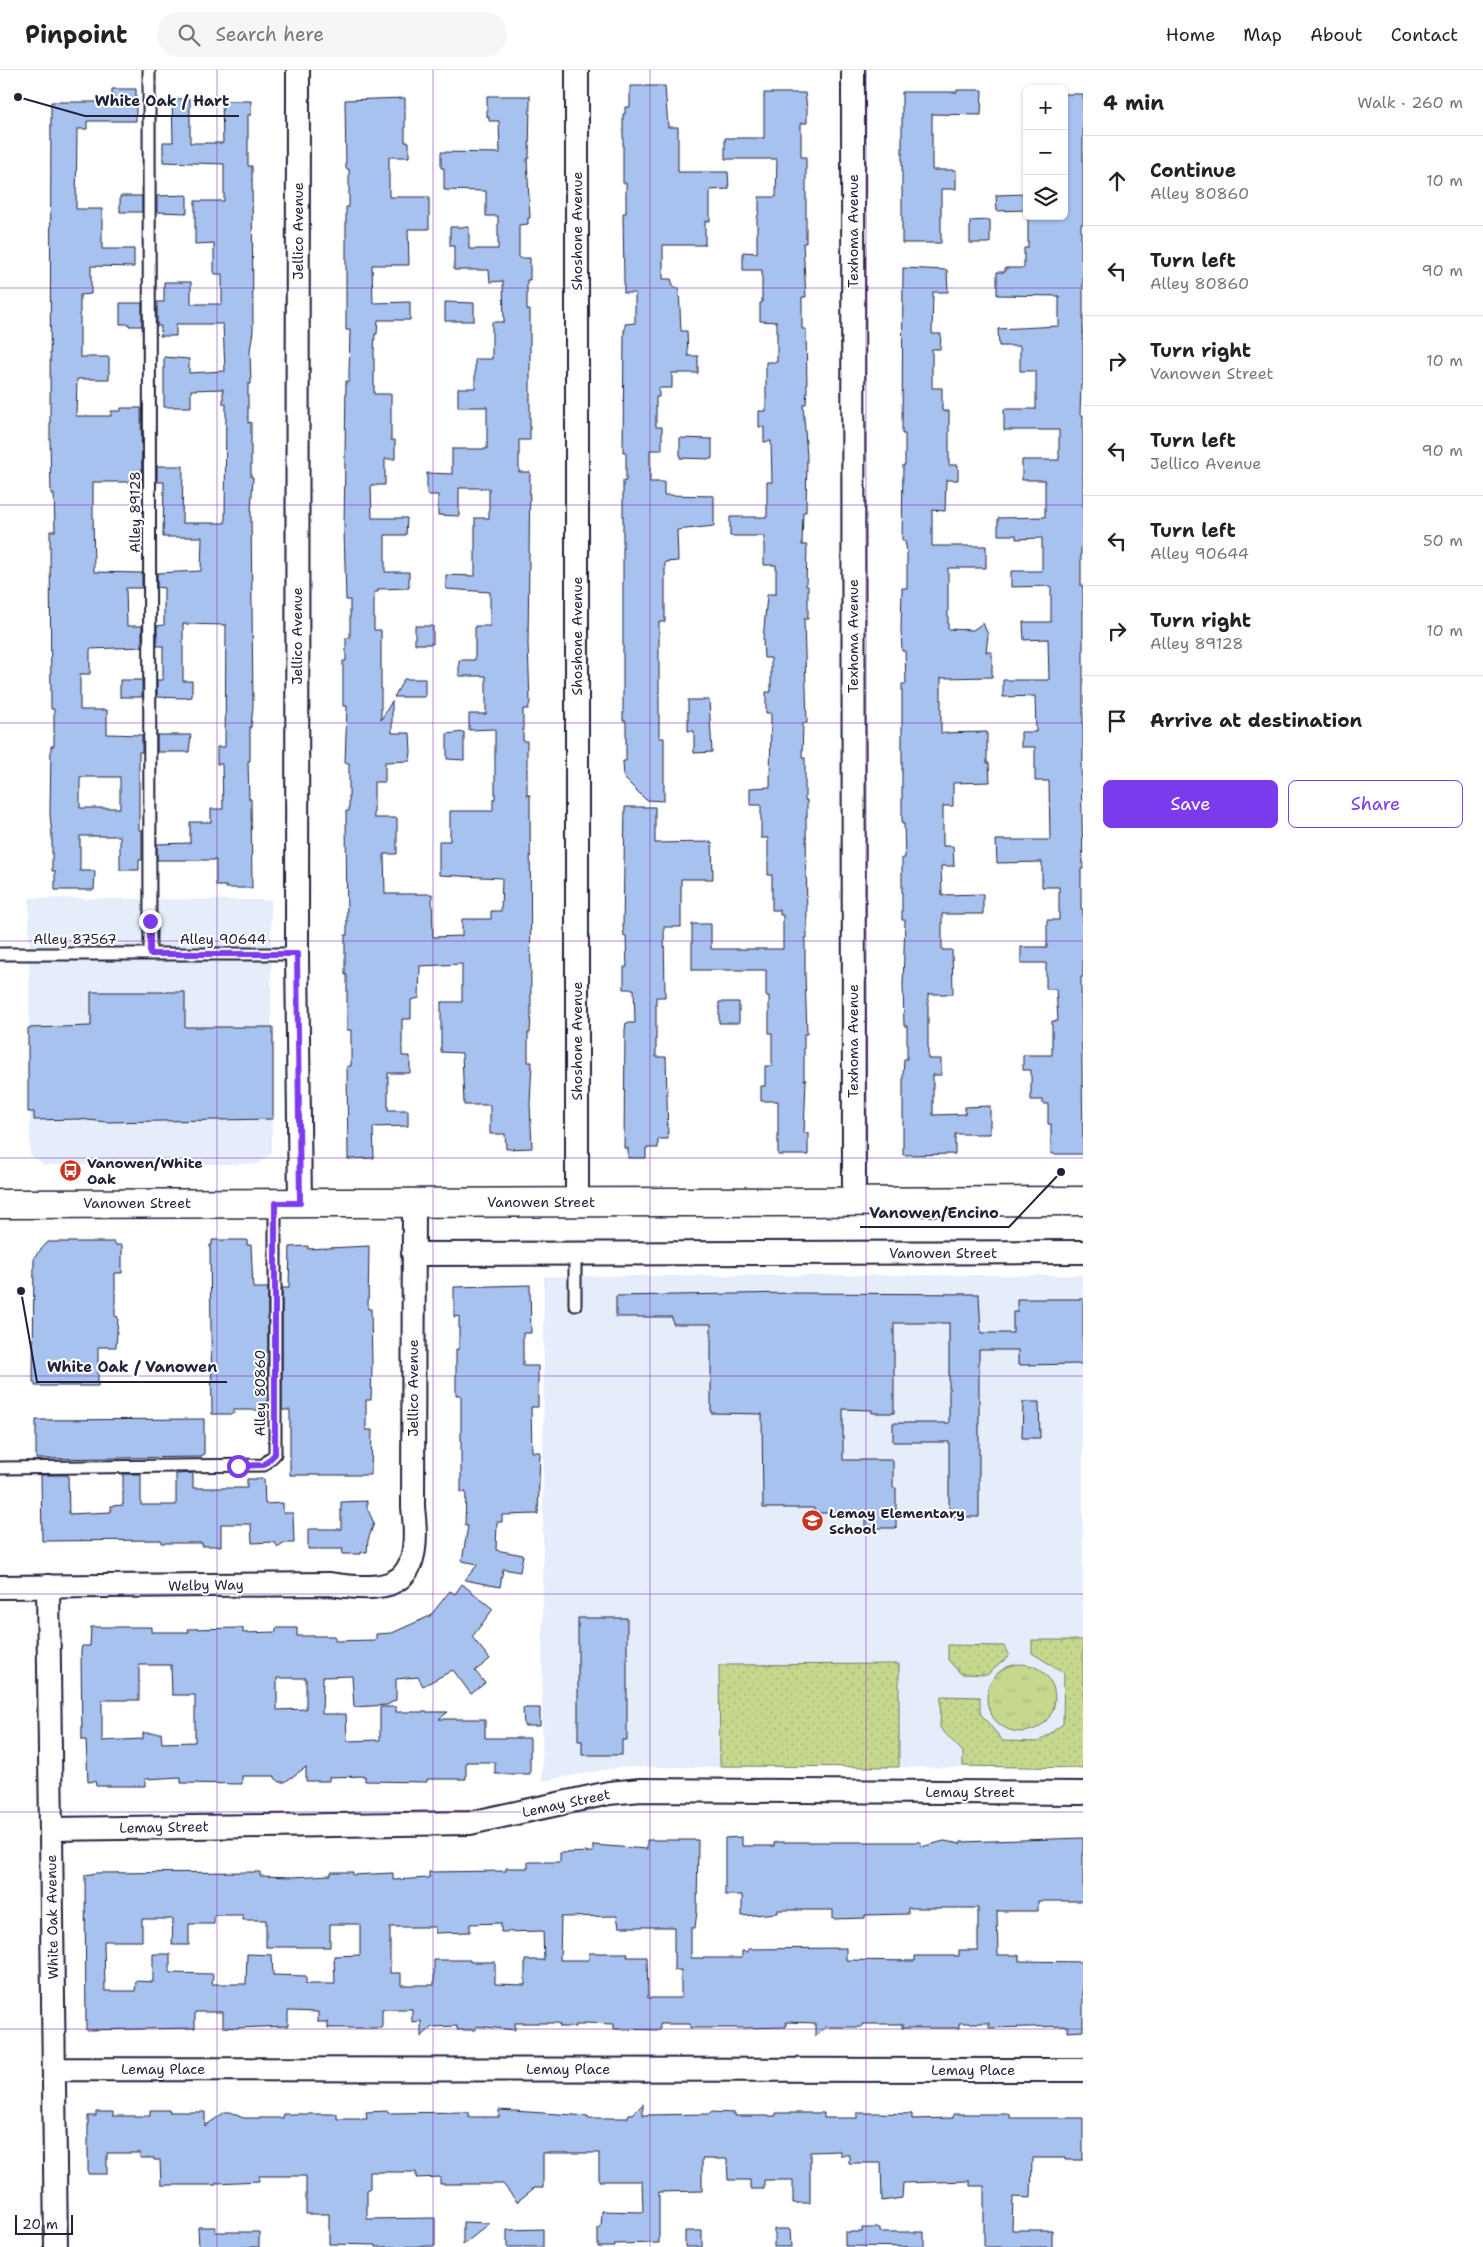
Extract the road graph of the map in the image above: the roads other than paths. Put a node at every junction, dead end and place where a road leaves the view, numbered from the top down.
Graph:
1 (150, 70) edge
2 (298, 70) edge
3 (577, 70) edge
4 (853, 70) edge
5 (0, 954) edge
6 (150, 954) junction
7 (297, 954) junction
8 (854, 1201) junction
9 (1083, 1201) edge
10 (414, 1202) junction
11 (577, 1202) junction
12 (287, 1203) junction
13 (0, 1204) edge
14 (1083, 1252) edge
15 (575, 1253) junction
16 (413, 1254) junction
17 (575, 1306) dead end
18 (0, 1468) edge
19 (406, 1572) joint
20 (0, 1586) edge
21 (48, 1586) junction
22 (1083, 1793) edge
23 (51, 1828) junction
24 (54, 2069) junction
25 (1083, 2070) edge
26 (56, 2247) edge

1 - 6 lane, Alley 89128
2 - 7 street, Jellico Avenue
3 - 11 street, Shoshone Avenue
4 - 8 street, Texhoma Avenue
5 - 6 lane, Alley 87567
6 - 7 lane, Alley 90644
7 - 12 street, Jellico Avenue
8 - 9 main road, Vanowen Street
8 - 11 main road, Vanowen Street
10 - 11 main road, Vanowen Street
10 - 12 main road, Vanowen Street
10 - 16 street, Jellico Avenue
12 - 13 main road, Vanowen Street
12 - 18 lane, Alley 80860
14 - 15 street, Vanowen Street
15 - 16 street, Vanowen Street
15 - 17 lane
16 - 19 street, Jellico Avenue
19 - 21 street, Welby Way
20 - 21 street, Welby Way
21 - 23 street, White Oak Avenue
22 - 23 street, Lemay Street
23 - 24 street, White Oak Avenue
24 - 25 street, Lemay Place
24 - 26 street, White Oak Avenue

